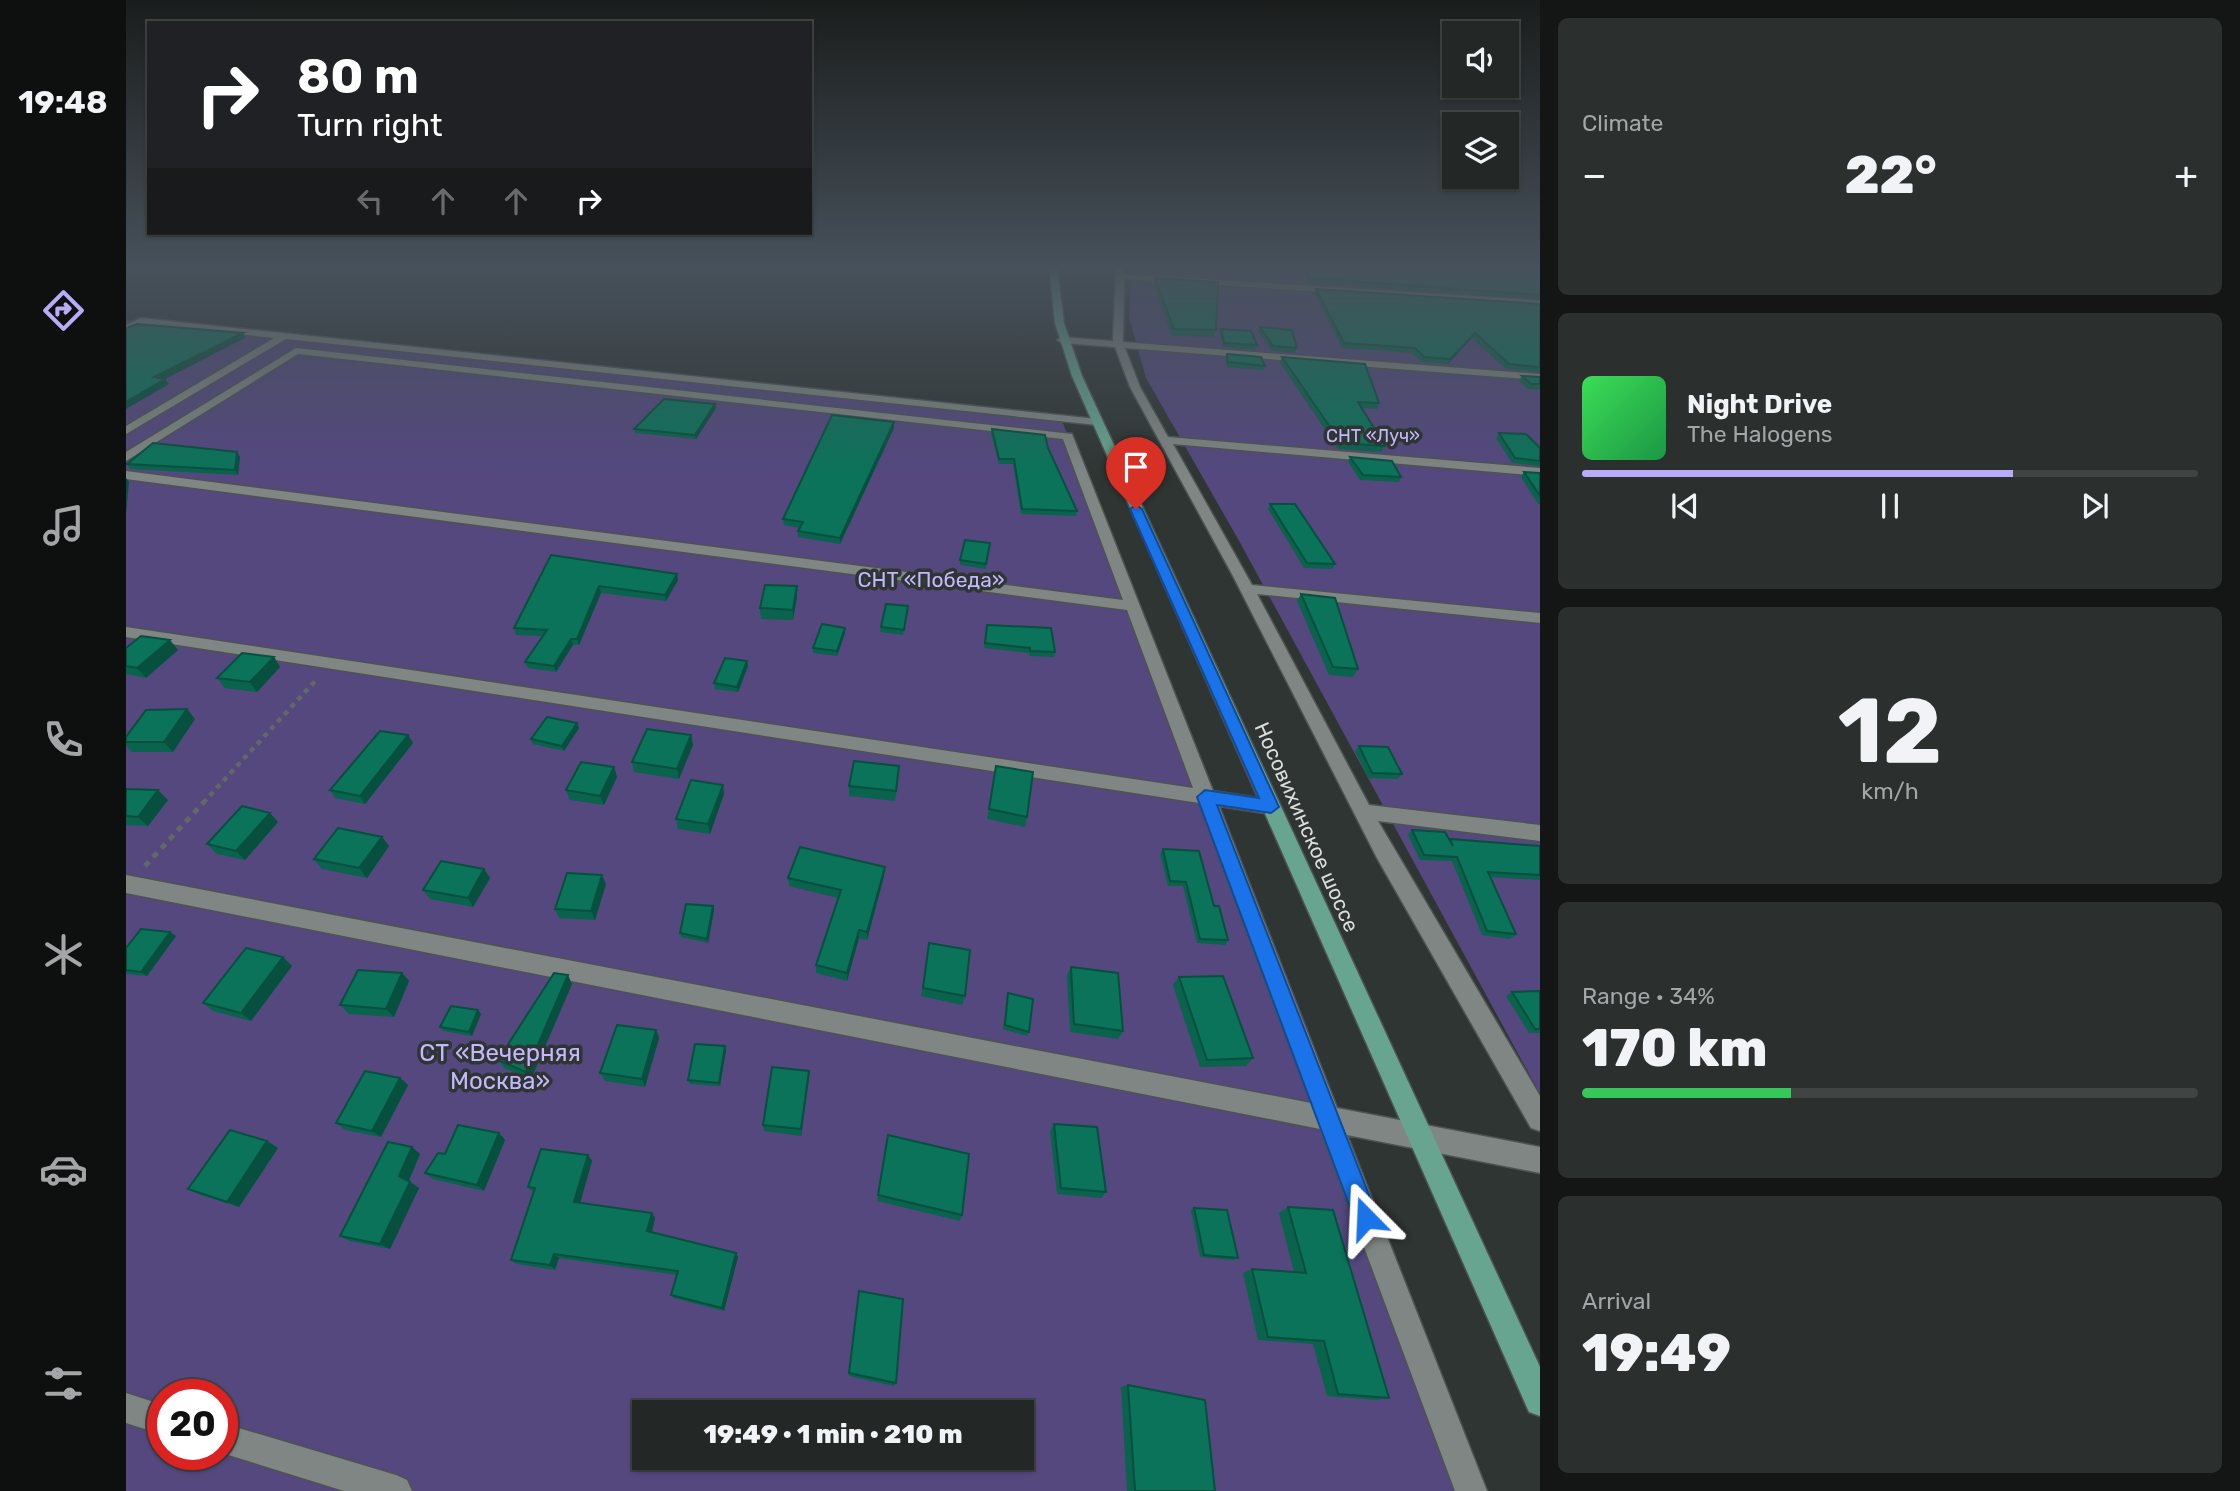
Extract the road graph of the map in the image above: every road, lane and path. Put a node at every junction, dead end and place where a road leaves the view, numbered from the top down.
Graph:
1 (283, 337) edge
2 (289, 337) edge
3 (1061, 337) edge
4 (1118, 337) edge
5 (1062, 340) junction
6 (1118, 343) junction
7 (1540, 377) edge
8 (1097, 422) junction
9 (126, 431) edge
10 (1165, 440) junction
11 (126, 457) edge
12 (1540, 472) edge
13 (126, 475) edge
14 (1247, 589) junction
15 (1133, 606) junction
16 (1540, 618) edge
17 (126, 632) edge
18 (332, 663) junction
19 (1205, 797) junction
20 (1271, 807) junction
21 (1363, 812) junction
22 (1540, 834) edge
23 (127, 885) edge
24 (1328, 1118) junction
25 (1540, 1119) edge
26 (1420, 1137) junction
27 (1540, 1160) edge
28 (1540, 1402) edge
29 (126, 1408) edge
30 (147, 1415) edge
31 (238, 1443) edge
32 (396, 1491) edge
33 (1471, 1491) edge

1 - 9 street
2 - 8 street
3 - 5 main road, Носовихинское шоссе
4 - 6 street
5 - 6 street
5 - 8 main road, Носовихинское шоссе
6 - 7 street
6 - 10 street
8 - 20 main road, Носовихинское шоссе
10 - 12 street
10 - 14 street
11 - 15 street
13 - 15 street
14 - 16 street
14 - 21 street
15 - 19 street
17 - 18 street
18 - 19 street
18 - 23 path
19 - 20 street
19 - 24 street
20 - 26 main road, Носовихинское шоссе
21 - 22 street
21 - 25 street
23 - 24 street
24 - 26 street
24 - 33 street
26 - 27 street
26 - 28 main road, Носовихинское шоссе
29 - 30 street
31 - 32 street

